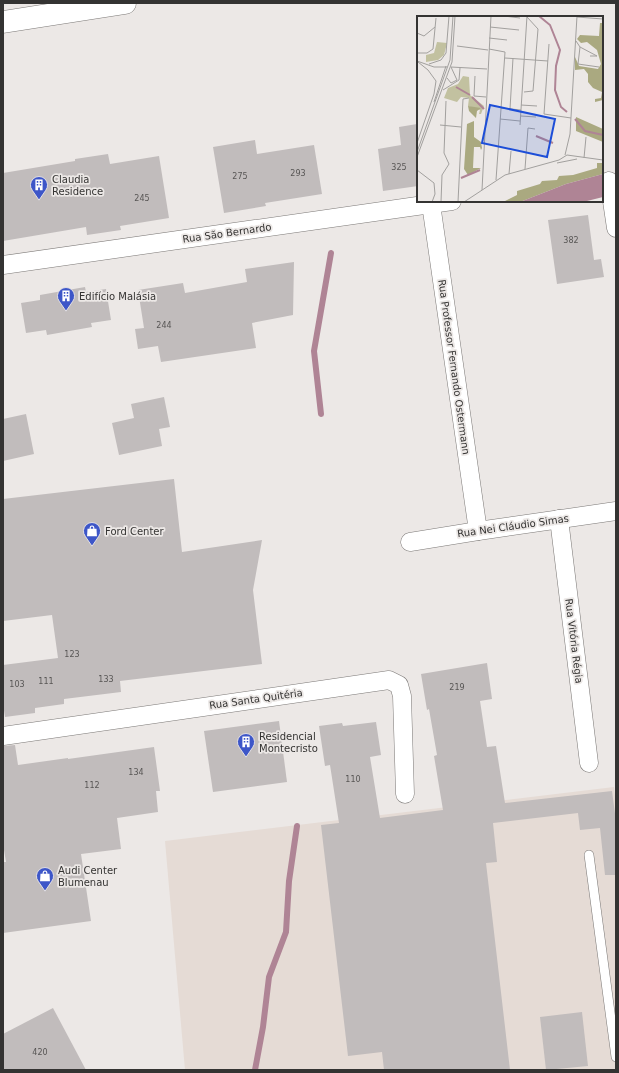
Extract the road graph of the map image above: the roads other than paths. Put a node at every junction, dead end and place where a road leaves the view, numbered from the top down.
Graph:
1 (125, 3) edge
2 (3, 22) edge
3 (609, 181) edge
4 (445, 202) edge
5 (431, 204) junction
6 (616, 228) edge
7 (3, 265) edge
8 (616, 511) edge
9 (559, 519) junction
10 (478, 531) junction
11 (410, 542) dead end
12 (3, 736) edge
13 (589, 763) dead end
14 (405, 794) dead end
15 (589, 855) dead end
16 (616, 1058) edge

1 - 2 street
3 - 6 street
4 - 5 street, Rua São Bernardo
5 - 7 street, Rua São Bernardo
5 - 10 street, Rua Professor Fernando Ostermann
8 - 9 street, Rua Nei Cláudio Simas
9 - 10 street, Rua Nei Cláudio Simas
9 - 13 street, Rua Vitória Régia
10 - 11 street, Rua Nei Cláudio Simas
12 - 14 street, Rua Santa Quitéria
15 - 16 lane

